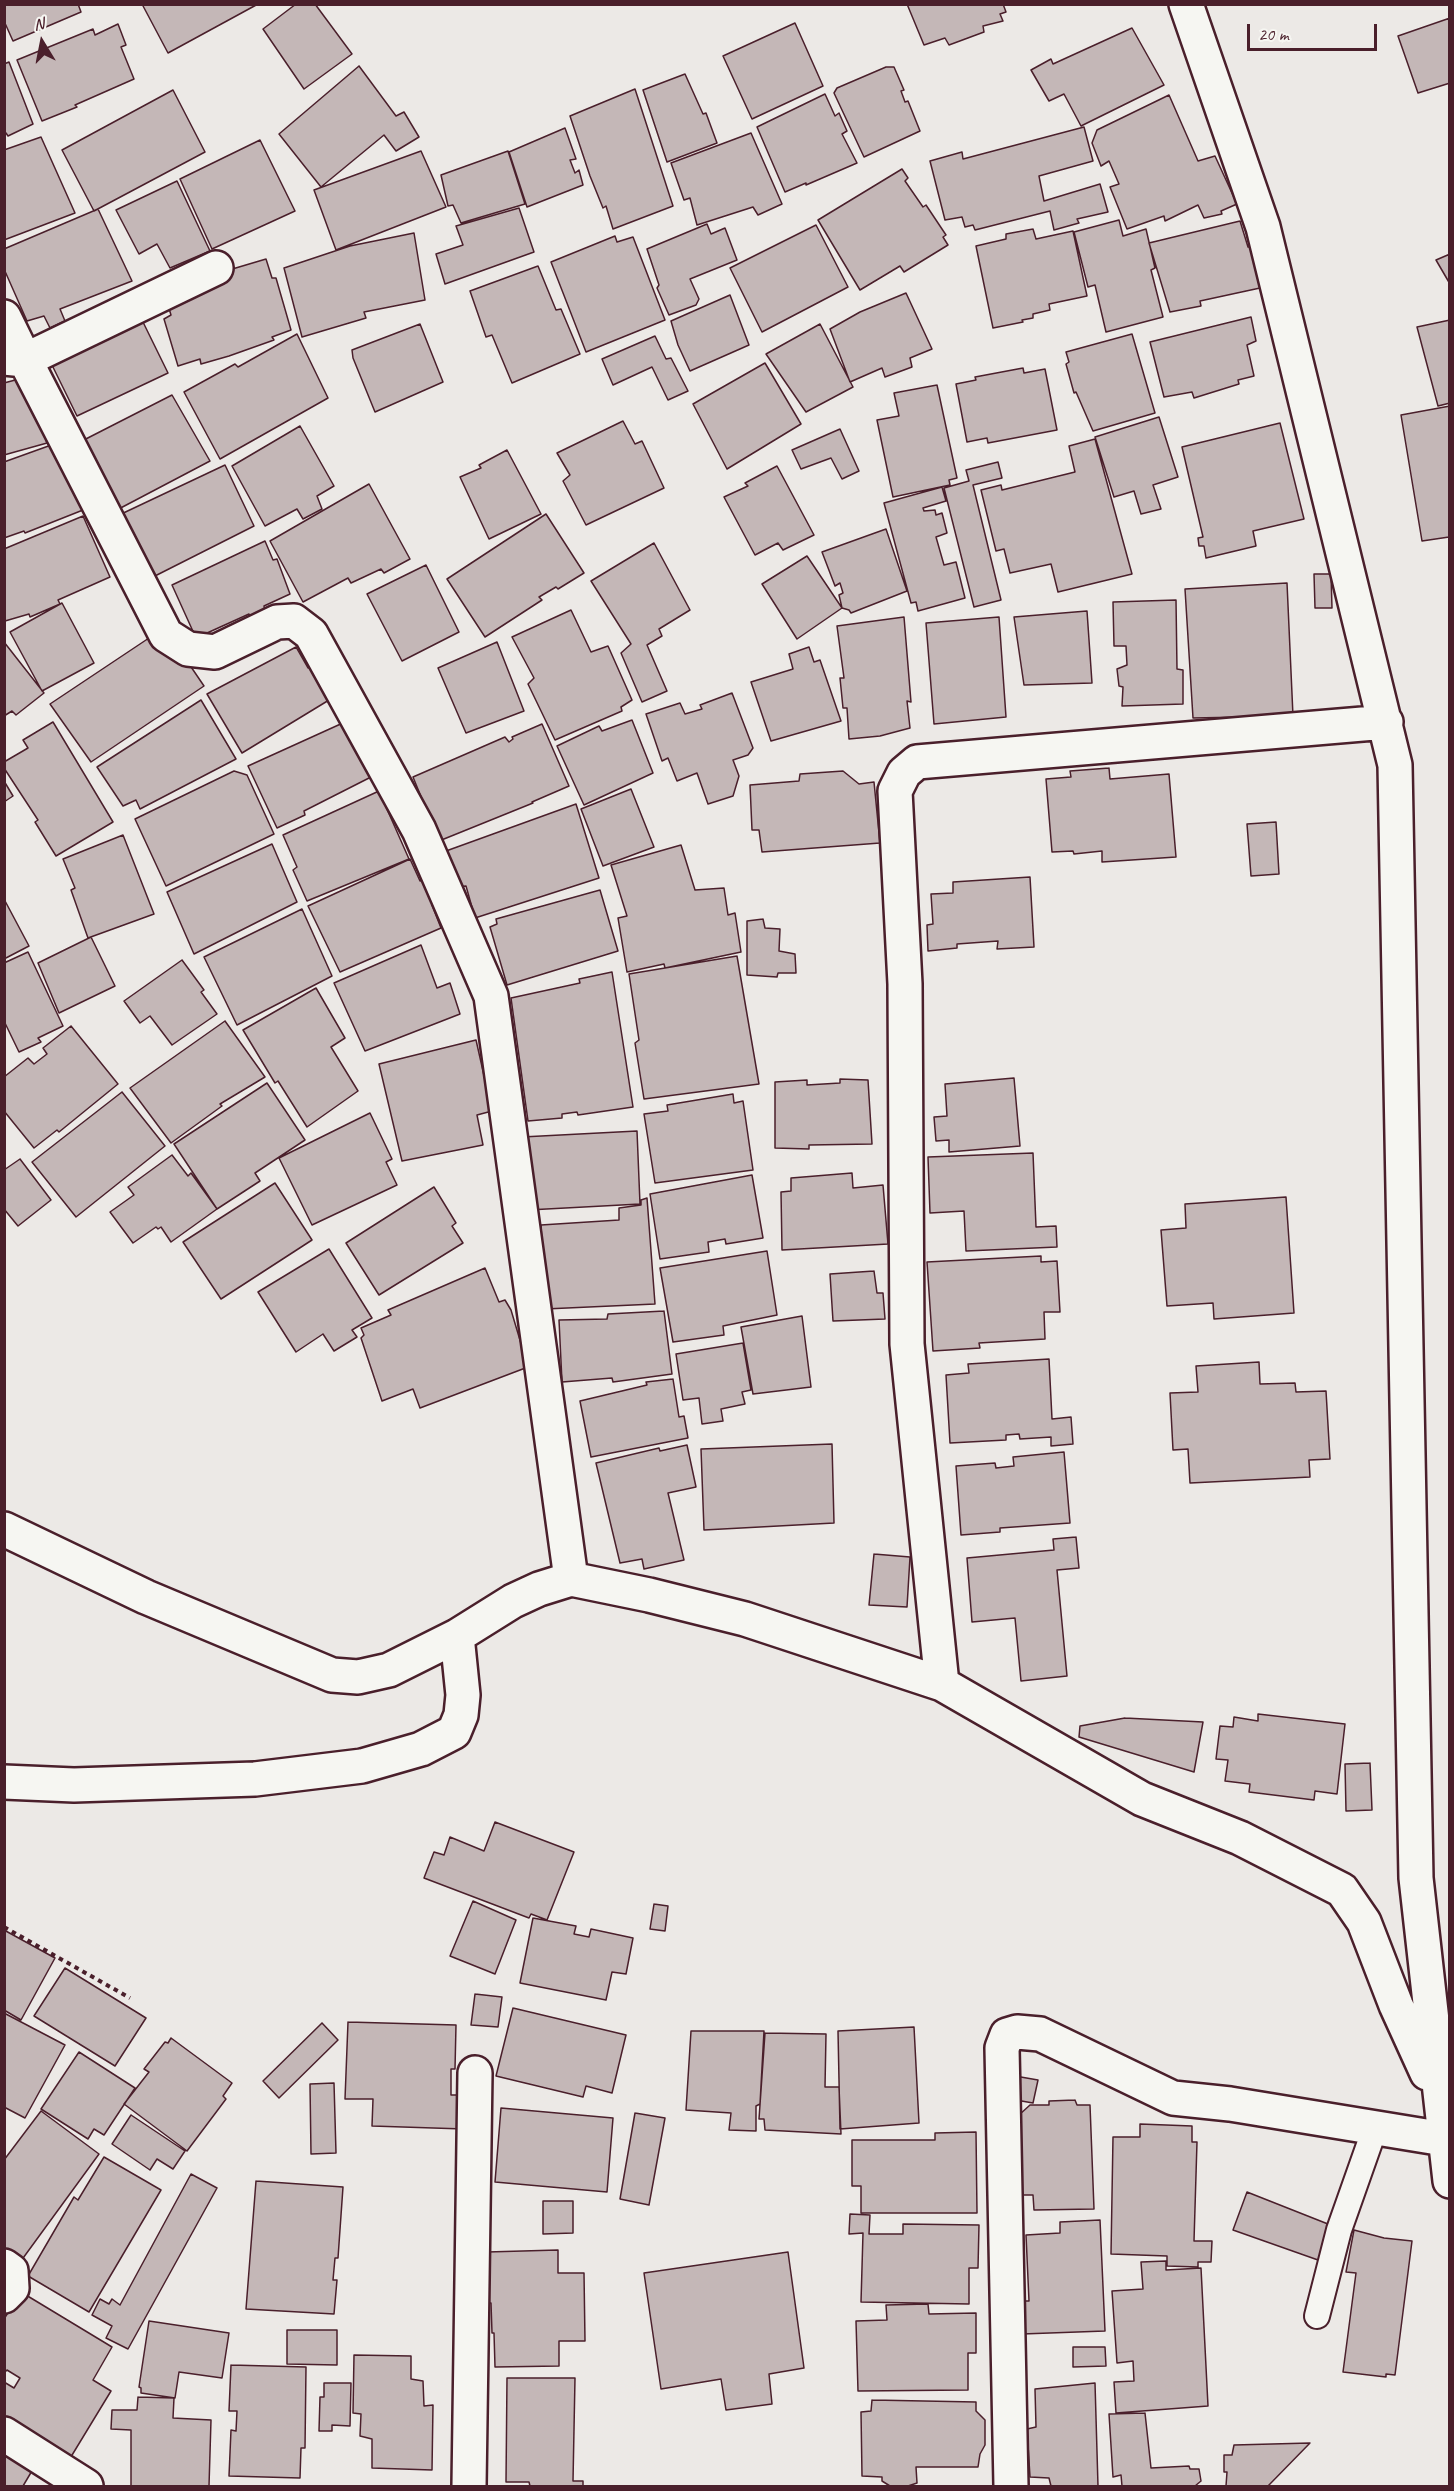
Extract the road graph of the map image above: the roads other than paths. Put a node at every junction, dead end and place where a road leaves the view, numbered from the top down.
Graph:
1 (1186, 4) edge
2 (216, 268) dead end
3 (4, 317) edge
4 (15, 359) edge
5 (1386, 722) junction
6 (4, 1529) edge
7 (571, 1579) junction
8 (457, 1636) junction
9 (942, 1684) junction
10 (4, 1782) edge
11 (475, 2073) dead end
12 (1444, 2103) edge
13 (1375, 2128) junction
14 (1444, 2139) junction
15 (1449, 2181) edge
16 (4, 2266) edge
17 (4, 2296) edge
18 (1317, 2316) dead end
19 (4, 2434) edge
20 (86, 2487) edge
21 (469, 2487) edge
22 (1011, 2487) edge

1 - 5 street
2 - 4 street
3 - 4 street
4 - 7 street
5 - 9 street
5 - 12 street
6 - 8 street
7 - 8 street
7 - 9 street
8 - 10 street
9 - 12 street
11 - 21 street
12 - 14 street
13 - 14 street
13 - 18 lane
13 - 22 street
14 - 15 street
16 - 17 street
19 - 20 street

